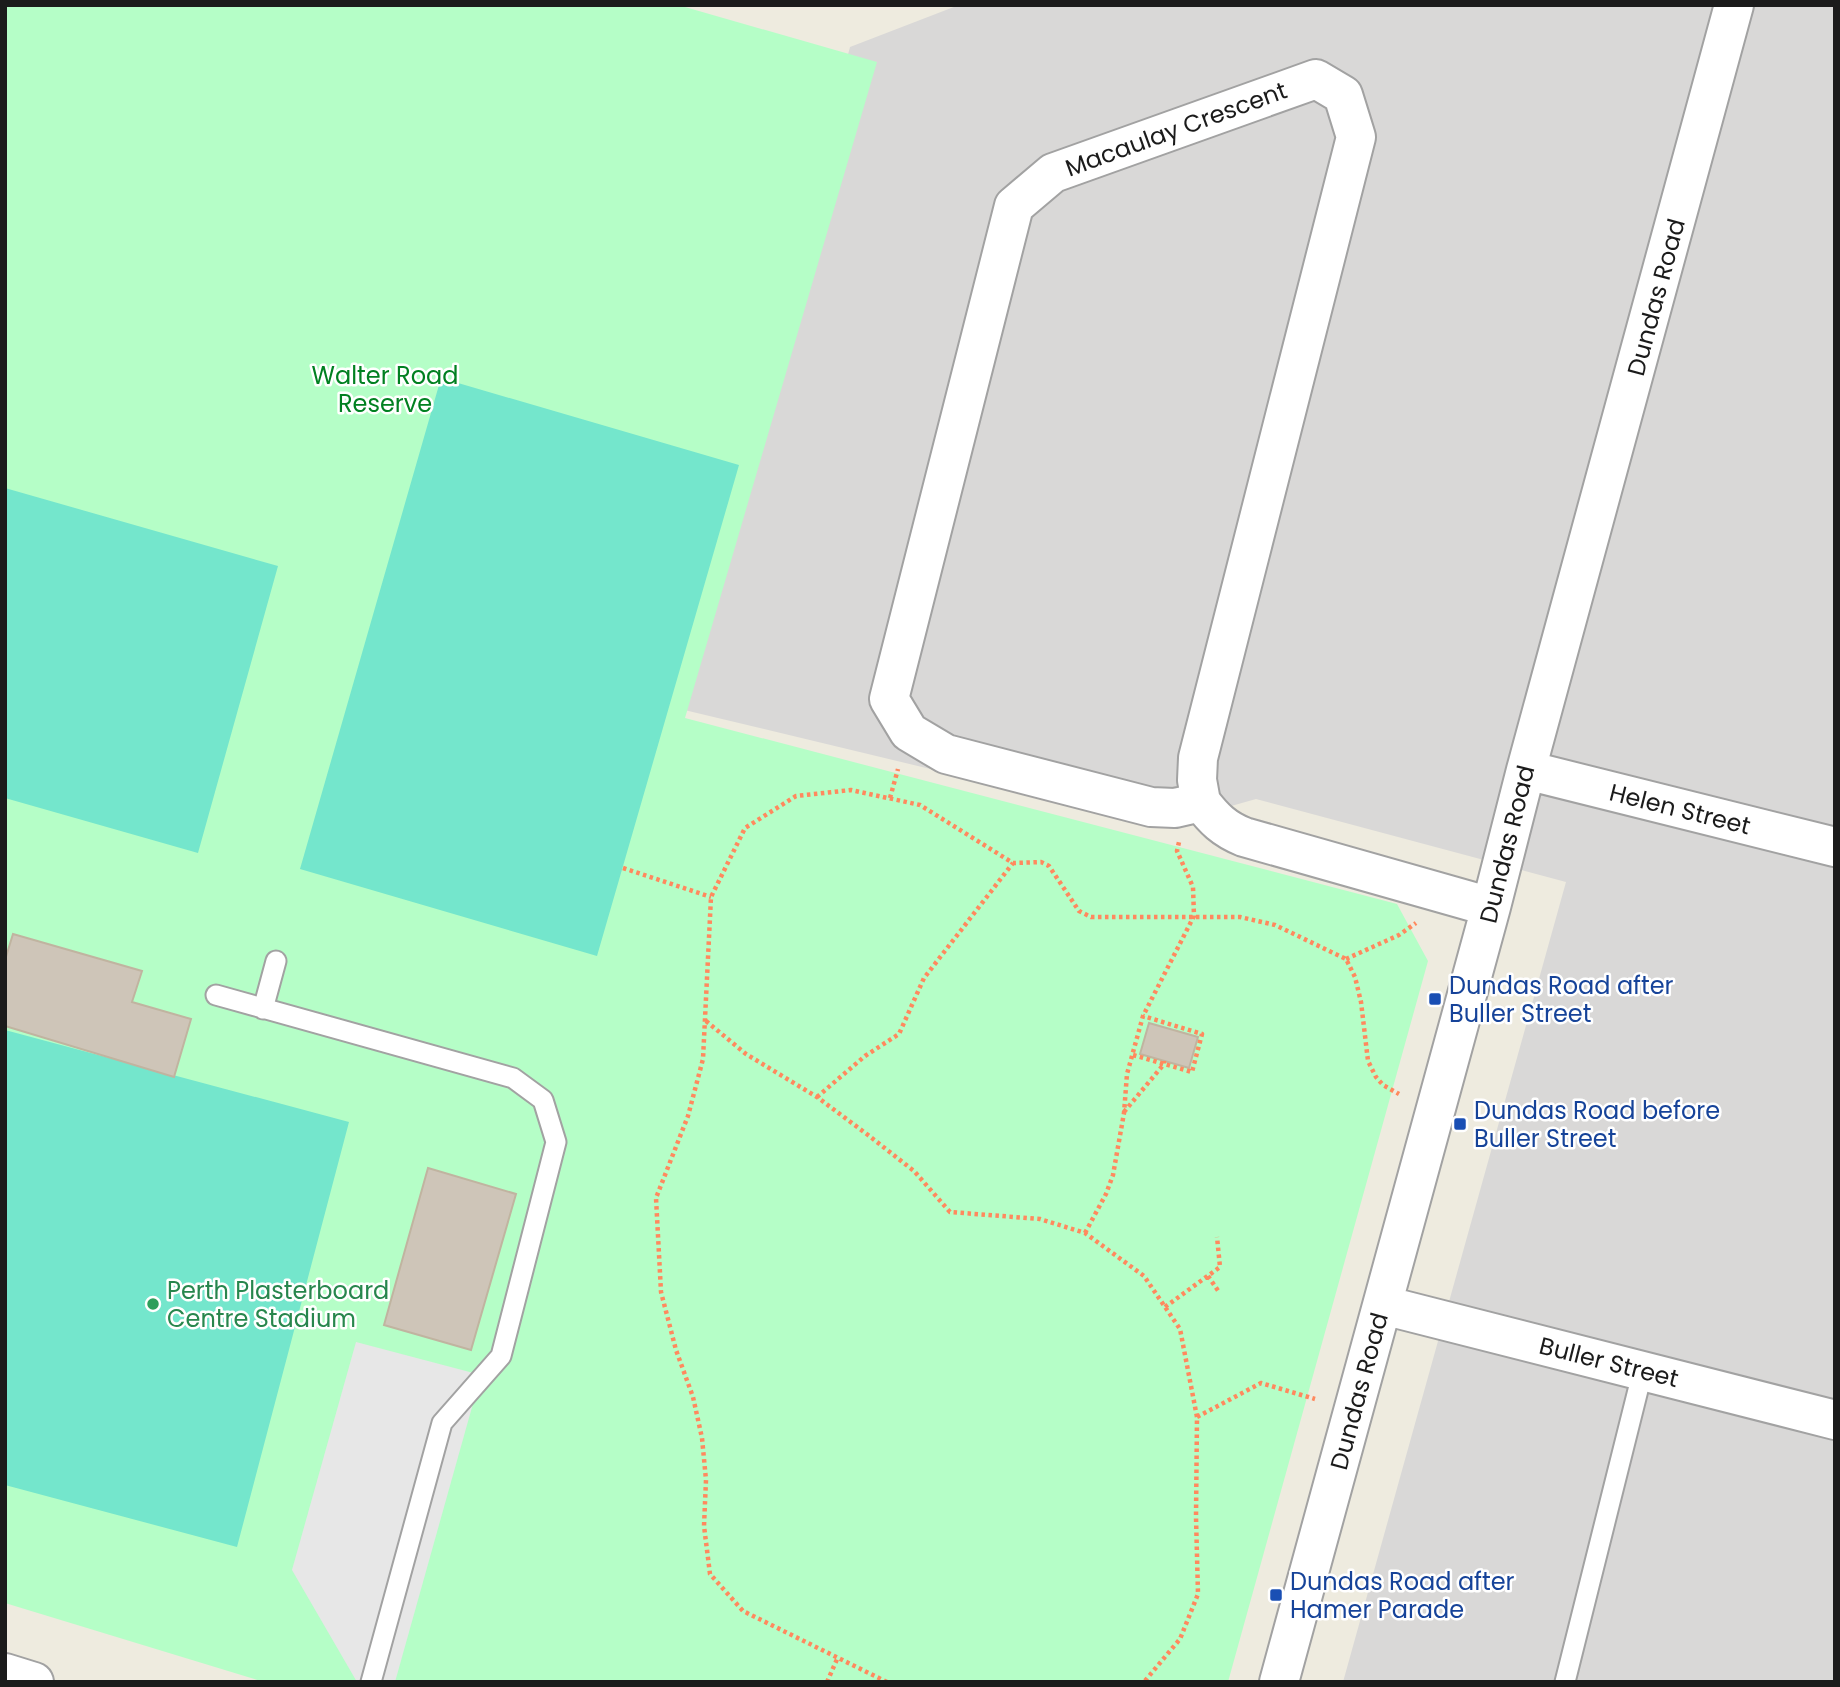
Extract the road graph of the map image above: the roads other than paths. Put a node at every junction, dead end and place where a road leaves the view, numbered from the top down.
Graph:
1 (1734, 5) edge
2 (1526, 770) junction
3 (1201, 802) junction
4 (1835, 847) edge
5 (1491, 907) junction
6 (276, 961) dead end
7 (216, 995) dead end
8 (263, 1009) junction
9 (1383, 1305) junction
10 (1643, 1370) junction
11 (1835, 1420) edge
12 (5, 1673) edge
13 (34, 1682) edge
14 (371, 1682) edge
15 (1279, 1682) edge
16 (1565, 1682) edge

1 - 2 street, Dundas Road
2 - 4 street, Helen Street
2 - 5 street, Dundas Road
3 - 3 street, Macaulay Crescent
3 - 5 street
5 - 9 street, Dundas Road
6 - 8 lane
7 - 8 lane
8 - 14 lane
9 - 10 street, Buller Street
9 - 15 street, Dundas Road
10 - 11 street, Buller Street
10 - 16 lane
12 - 13 street

